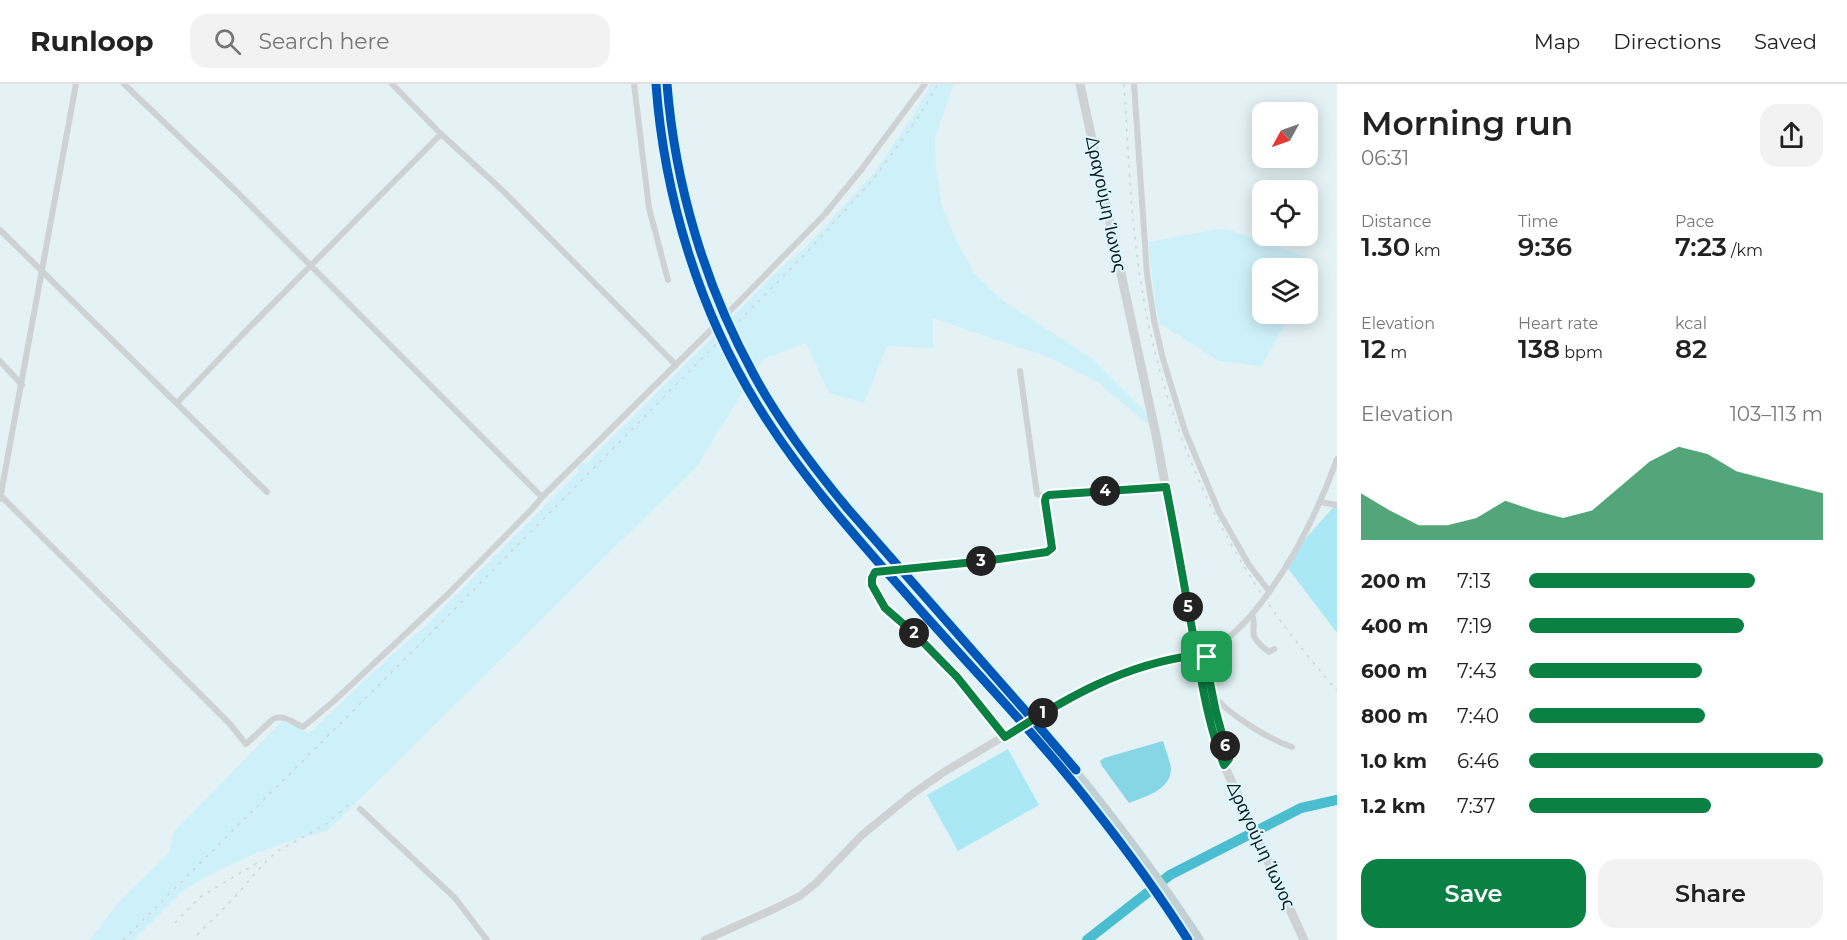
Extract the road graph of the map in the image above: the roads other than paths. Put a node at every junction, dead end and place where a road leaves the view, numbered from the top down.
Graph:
1 (76, 84) edge
2 (124, 84) edge
3 (392, 84) edge
4 (634, 84) edge
5 (656, 84) edge
6 (667, 84) edge
7 (925, 84) edge
8 (1080, 84) edge
9 (1134, 84) edge
10 (441, 134) junction
11 (0, 230) edge
12 (311, 266) junction
13 (40, 270) junction
14 (668, 280) dead end
15 (0, 362) edge
16 (676, 365) junction
17 (1020, 371) dead end
18 (22, 385) junction
19 (177, 403) junction
20 (1337, 459) edge
21 (1166, 487) junction
22 (267, 492) dead end
23 (542, 496) junction
24 (1046, 497) junction
25 (0, 498) edge
26 (1320, 502) junction
27 (1337, 505) edge
28 (1269, 591) junction
29 (1252, 614) junction
30 (1274, 649) dead end
31 (1201, 659) junction
32 (1213, 694) junction
33 (1005, 737) junction
34 (1292, 747) dead end
35 (1224, 765) junction
36 (360, 809) dead end
37 (1110, 822) junction
38 (487, 940) edge
39 (705, 940) edge
40 (1188, 940) edge
41 (1199, 940) edge
42 (1304, 940) edge

1 - 13 street
2 - 12 street
3 - 10 street
4 - 14 street
5 - 37 main road
6 - 37 main road
7 - 16 street
8 - 21 main road, Δραγούμη Ίωνος
9 - 28 street
10 - 12 street
10 - 16 street
11 - 13 street
12 - 19 street
12 - 23 street
13 - 18 street
13 - 19 street
15 - 18 street
16 - 23 street
17 - 24 street
18 - 25 street
19 - 22 street
20 - 26 street
21 - 24 street
21 - 31 main road, Δραγούμη Ίωνος
23 - 25 street
24 - 33 street
26 - 27 street
26 - 28 street
28 - 29 street
29 - 30 street
29 - 31 street
31 - 32 street
31 - 33 street
31 - 35 main road, Δραγούμη Ίωνος
32 - 34 street
32 - 35 street
33 - 39 street
35 - 42 main road, Δραγούμη Ίωνος
36 - 38 street
37 - 40 main road
37 - 41 main road

